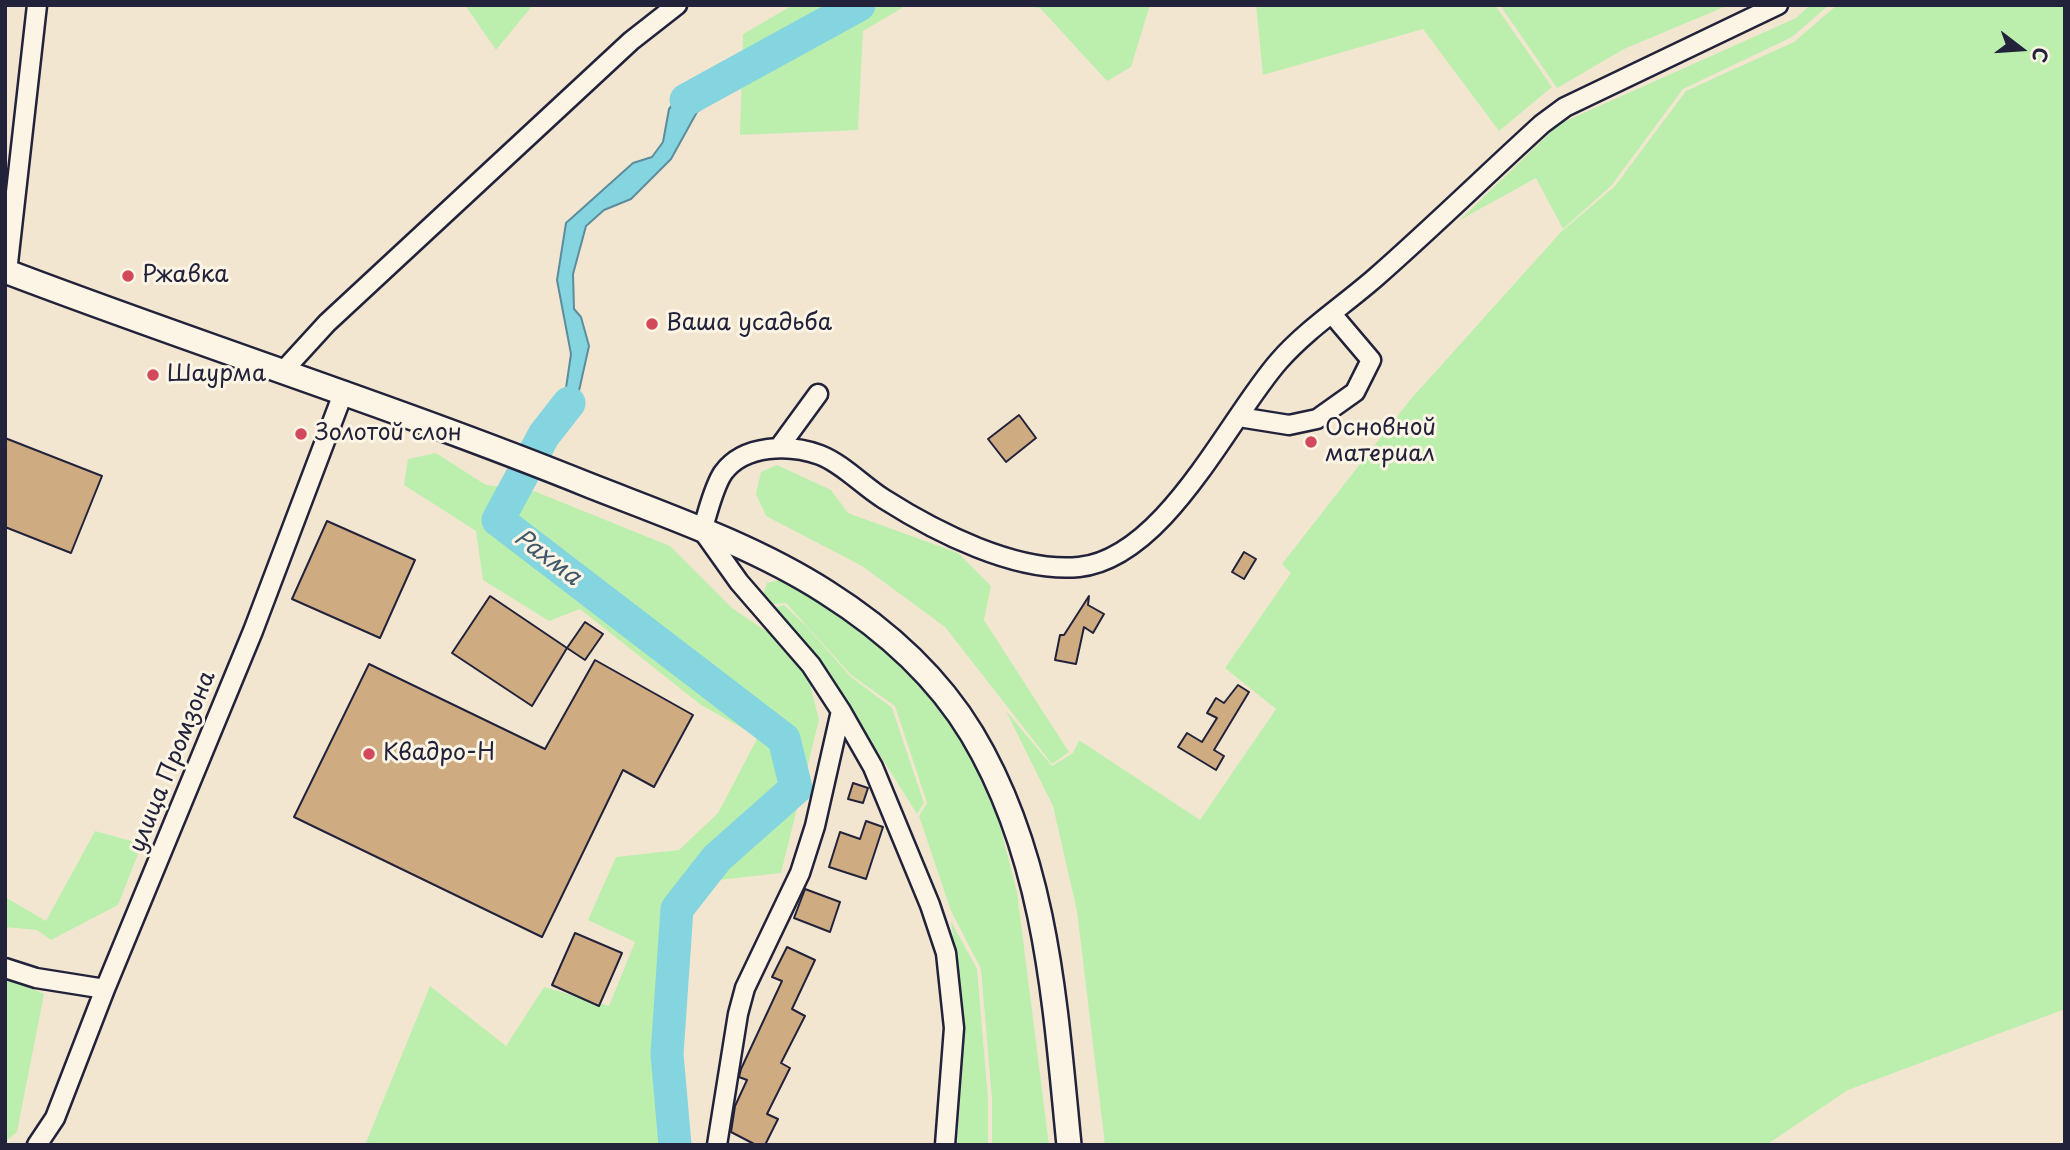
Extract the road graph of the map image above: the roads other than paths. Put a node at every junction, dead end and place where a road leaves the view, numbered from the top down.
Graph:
1 (37, 5) edge
2 (677, 5) edge
3 (1778, 5) edge
4 (6, 271) edge
5 (1332, 314) junction
6 (284, 370) junction
7 (344, 391) junction
8 (818, 394) dead end
9 (1239, 417) junction
10 (780, 446) junction
11 (702, 530) junction
12 (841, 711) junction
13 (5, 968) edge
14 (104, 989) junction
15 (37, 1145) edge
16 (717, 1145) edge
17 (945, 1145) edge
18 (1069, 1145) edge

1 - 4 street
2 - 6 street
3 - 5 street
4 - 6 main road
5 - 9 street
5 - 9 street
6 - 7 main road
7 - 11 main road
7 - 14 street, улица Промзона
8 - 10 street
9 - 10 street
10 - 11 street
11 - 12 street
11 - 18 main road
12 - 16 street
12 - 17 street
13 - 14 street
14 - 15 street, улица Промзона

